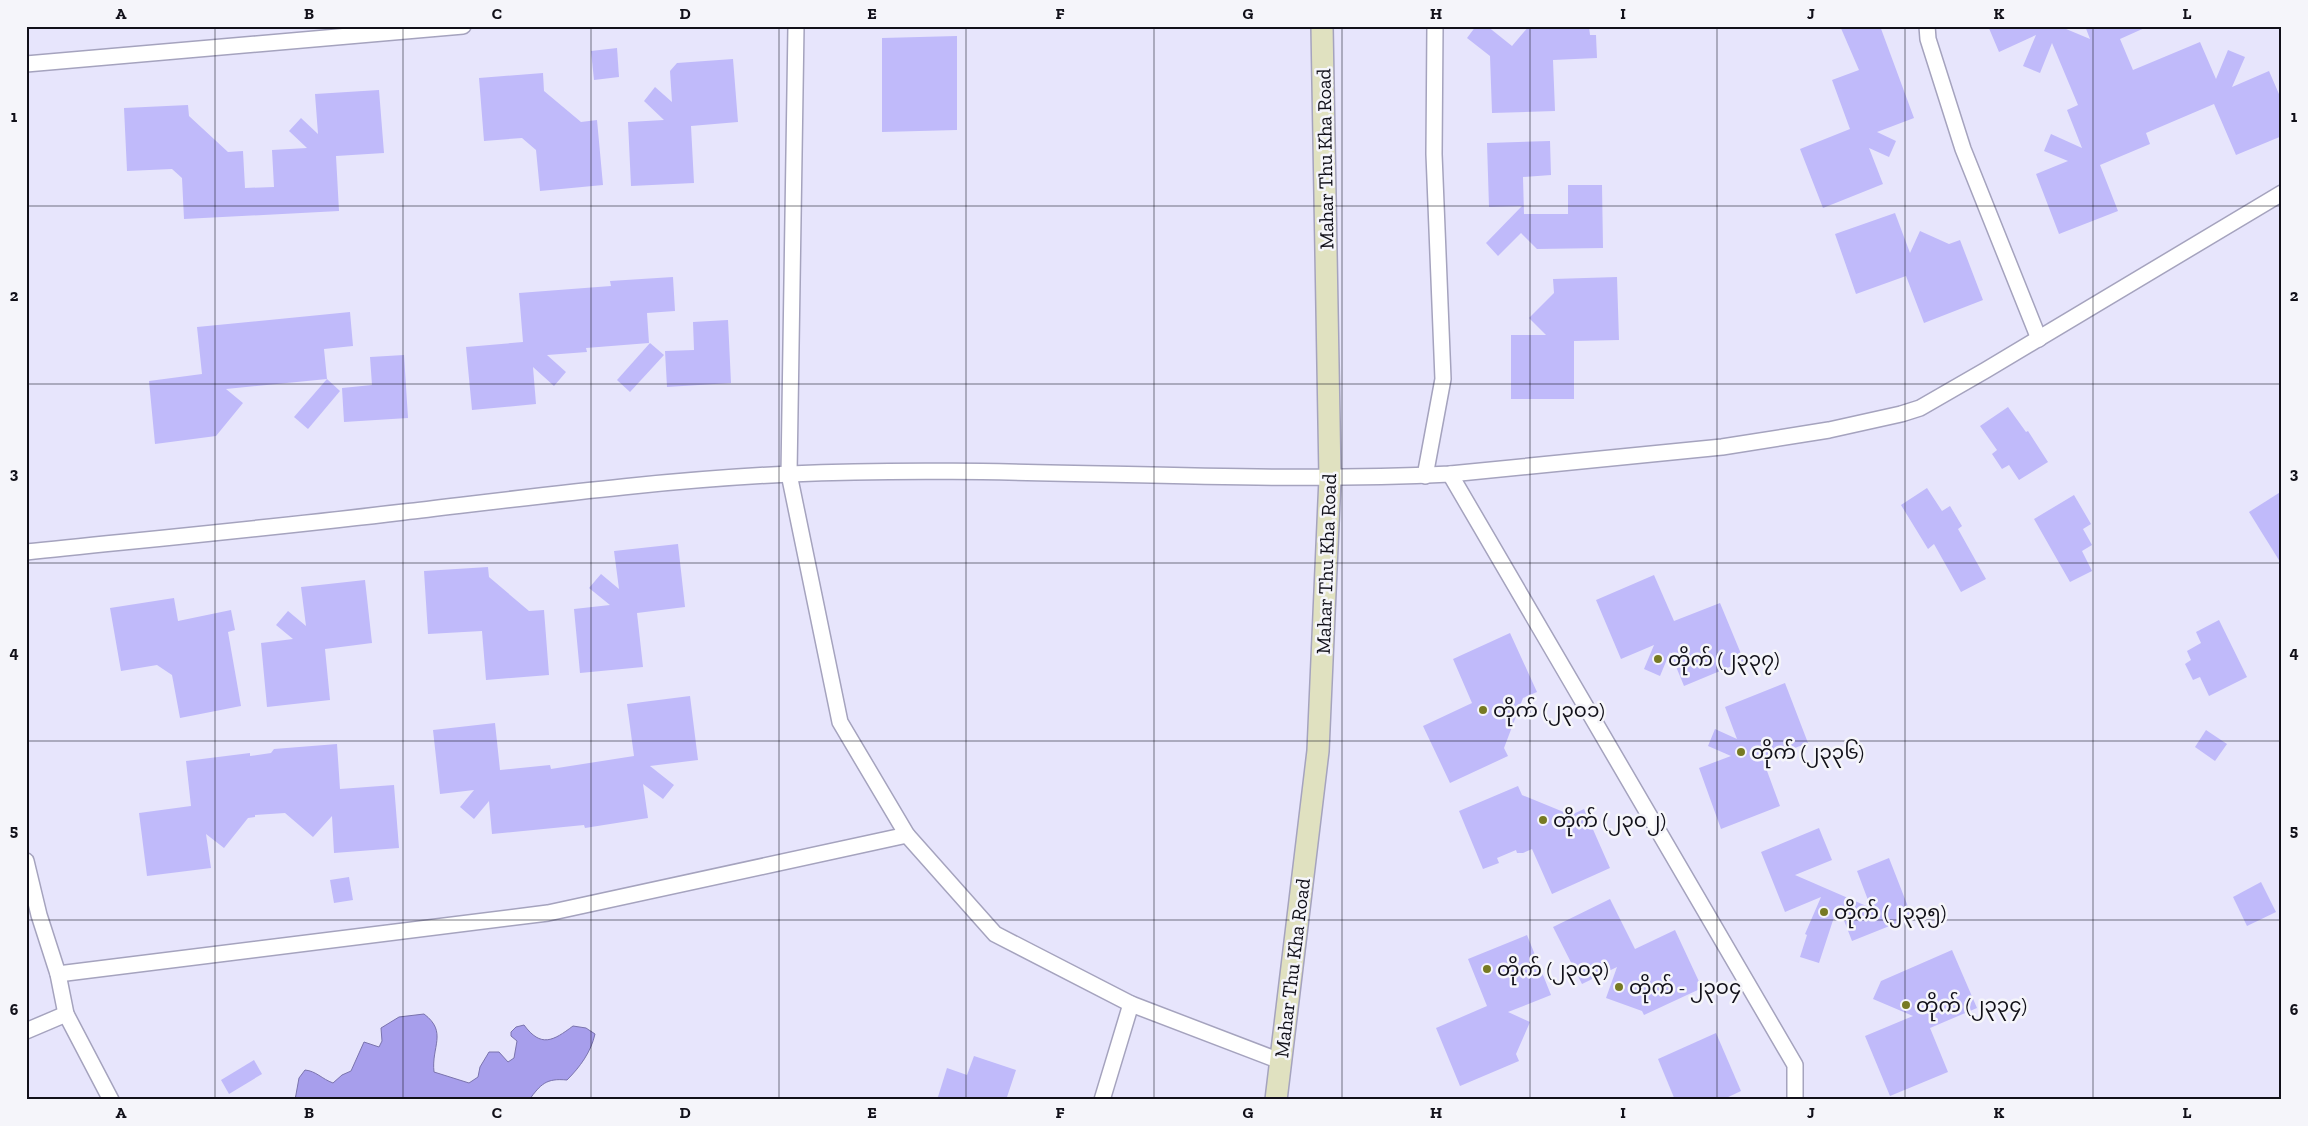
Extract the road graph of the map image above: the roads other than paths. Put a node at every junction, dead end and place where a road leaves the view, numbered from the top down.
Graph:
1 (463, 26) edge
2 (796, 26) edge
3 (1322, 26) edge
4 (1435, 26) edge
5 (1927, 26) edge
6 (26, 64) edge
7 (2282, 193) edge
8 (2039, 338) junction
9 (789, 474) junction
10 (1450, 474) junction
11 (1425, 476) junction
12 (1330, 478) junction
13 (26, 552) edge
14 (907, 836) junction
15 (26, 861) edge
16 (58, 974) junction
17 (1132, 1004) junction
18 (66, 1014) junction
19 (26, 1031) edge
20 (1280, 1061) junction
21 (111, 1100) edge
22 (1102, 1100) edge
23 (1276, 1100) edge
24 (1795, 1100) edge

1 - 6 street
2 - 9 street
3 - 12 main road, Mahar Thu Kha Road
4 - 11 street
5 - 8 street
7 - 8 street
8 - 10 street
9 - 12 street
9 - 13 street
9 - 14 street
10 - 11 street
10 - 24 street
11 - 12 street
12 - 20 main road, Mahar Thu Kha Road
14 - 16 street
14 - 17 street
15 - 16 street
16 - 18 street
17 - 20 street
17 - 22 street
18 - 19 street
18 - 21 street
20 - 23 main road, Mahar Thu Kha Road

